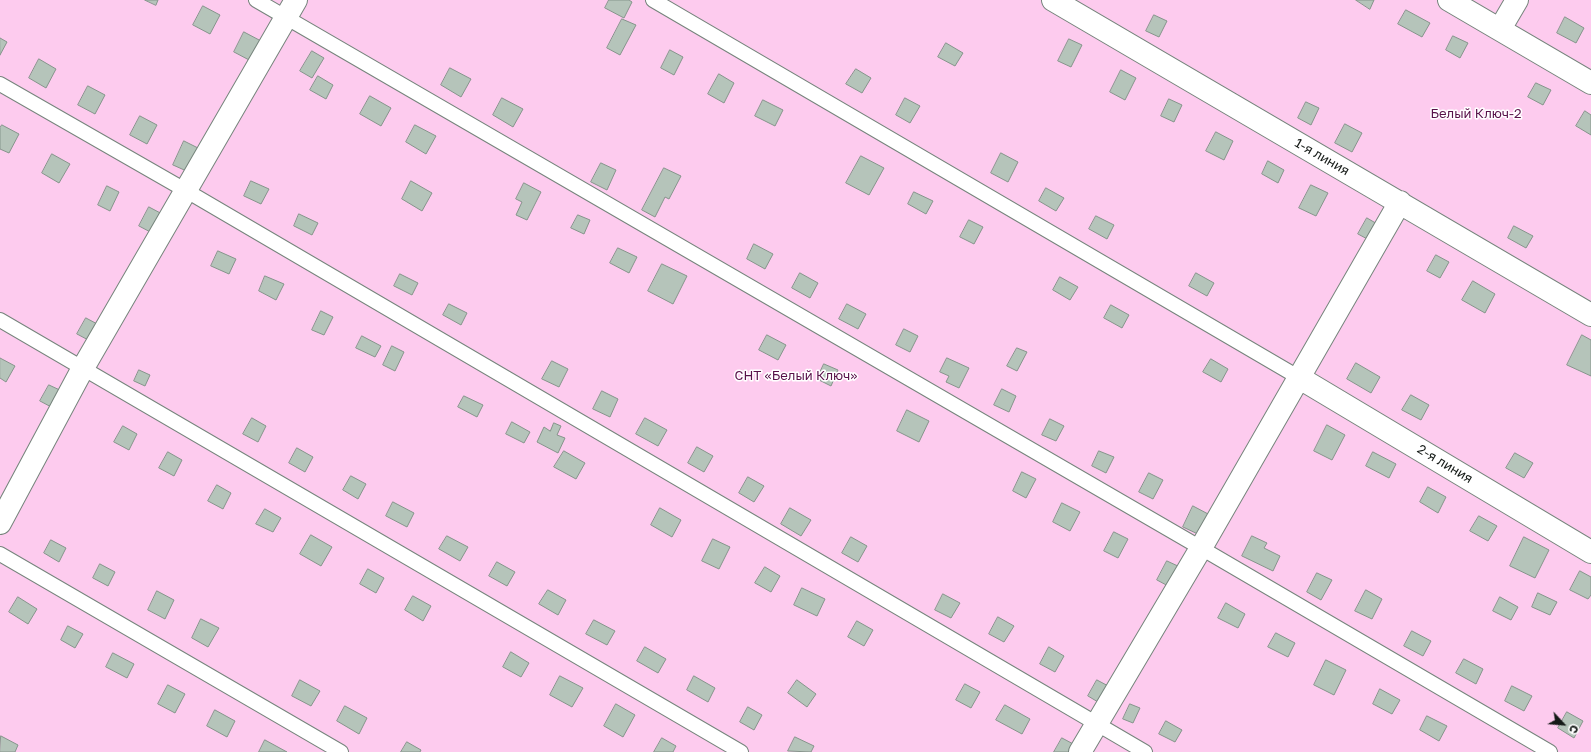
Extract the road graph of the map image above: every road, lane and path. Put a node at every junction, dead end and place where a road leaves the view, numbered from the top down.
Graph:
1 (256, 0) edge
2 (653, 0) edge
3 (1053, 0) edge
4 (1449, 0) edge
5 (1517, 0) edge
6 (291, 9) edge
7 (1500, 29) junction
8 (1591, 83) edge
9 (0, 84) edge
10 (185, 190) junction
11 (1400, 202) junction
12 (1591, 315) edge
13 (0, 320) edge
14 (83, 368) junction
15 (1298, 377) junction
16 (0, 523) edge
17 (1201, 548) junction
18 (1591, 552) edge
19 (0, 554) edge
20 (1096, 724) junction
21 (341, 752) edge
22 (741, 752) edge
23 (1080, 752) edge
24 (1145, 752) edge
25 (1550, 752) edge

1 - 6 lane
2 - 15 lane
3 - 11 street, 1-я линия
4 - 7 street
5 - 7 street
6 - 10 street
6 - 17 lane
7 - 8 street
9 - 10 lane
10 - 14 street
10 - 20 lane
11 - 12 street, 1-я линия
11 - 15 street
13 - 14 lane
14 - 16 street
14 - 22 lane
15 - 17 street
15 - 18 street, 2-я линия
17 - 20 street
17 - 25 lane
19 - 21 lane
20 - 23 street
20 - 24 lane

